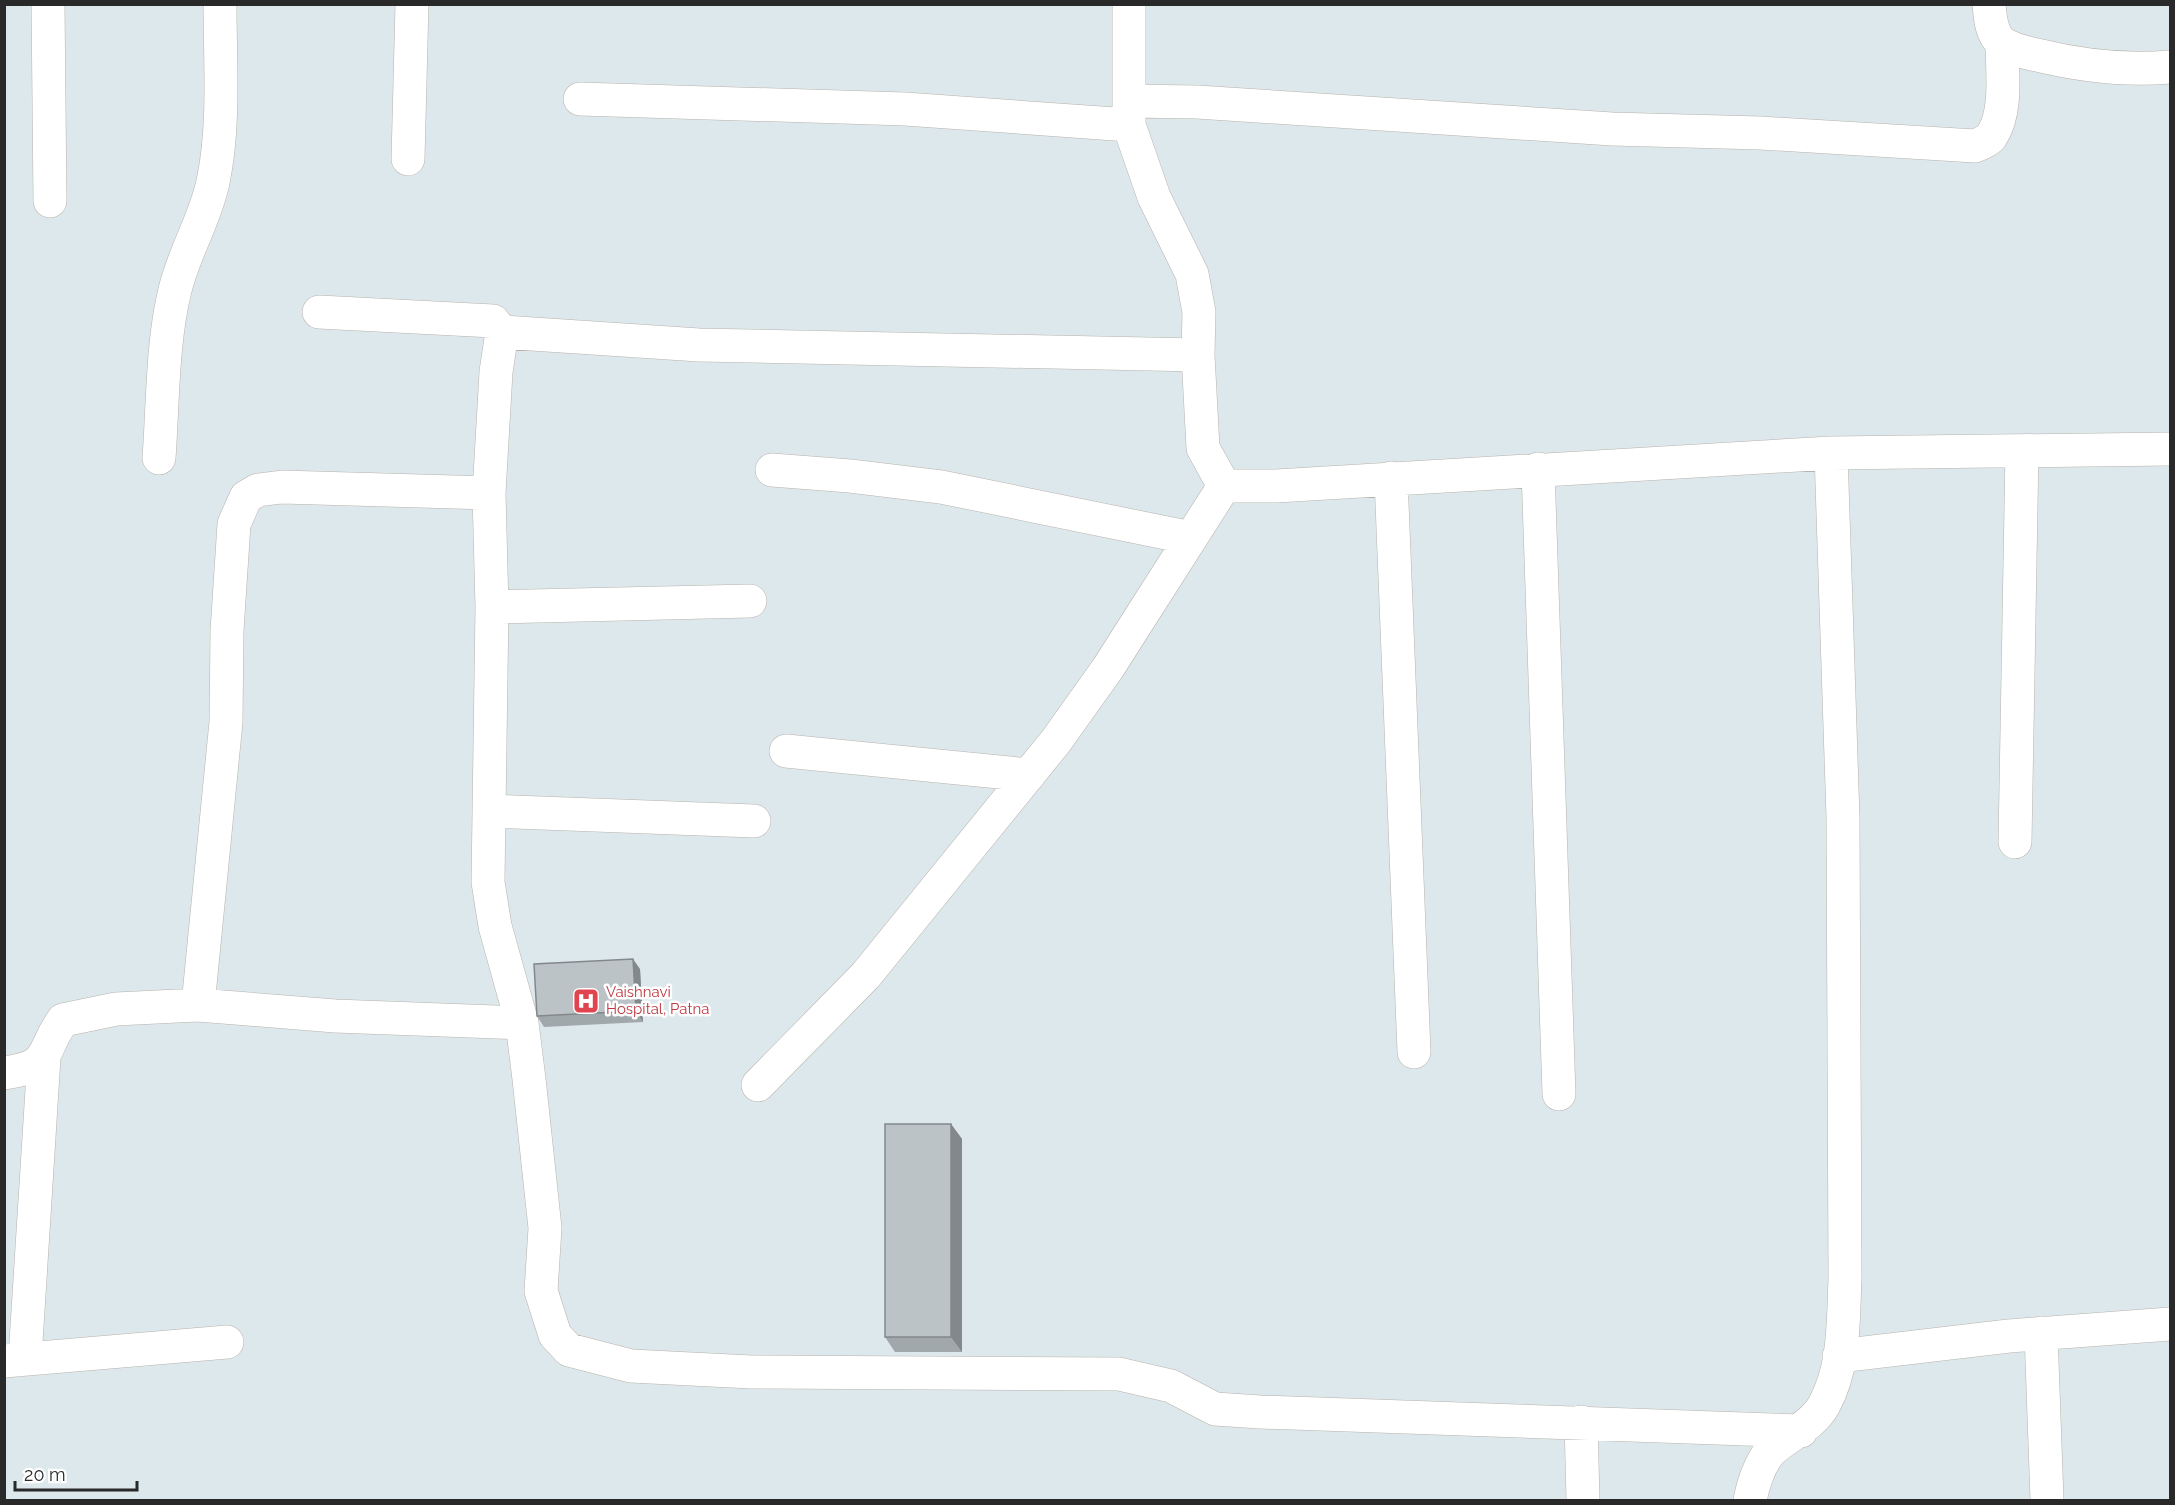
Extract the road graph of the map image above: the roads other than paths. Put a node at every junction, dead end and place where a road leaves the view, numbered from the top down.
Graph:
1 (48, 4) edge
2 (220, 4) edge
3 (412, 4) edge
4 (1129, 4) edge
5 (1989, 4) edge
6 (2002, 43) junction
7 (2170, 67) edge
8 (580, 99) dead end
9 (1129, 113) junction
10 (408, 159) dead end
11 (50, 201) dead end
12 (320, 312) dead end
13 (502, 332) junction
14 (1198, 355) junction
15 (2170, 449) edge
16 (2022, 451) junction
17 (1831, 453) junction
18 (159, 458) dead end
19 (1538, 469) junction
20 (772, 471) dead end
21 (1391, 478) junction
22 (1224, 486) junction
23 (489, 493) junction
24 (1191, 538) junction
25 (750, 601) dead end
26 (492, 607) junction
27 (786, 751) dead end
28 (1029, 775) junction
29 (489, 811) junction
30 (754, 821) dead end
31 (2015, 842) dead end
32 (198, 1005) junction
33 (522, 1023) junction
34 (1414, 1052) dead end
35 (44, 1058) junction
36 (4, 1072) edge
37 (758, 1085) dead end
38 (1559, 1094) dead end
39 (2170, 1324) edge
40 (2041, 1333) junction
41 (227, 1342) dead end
42 (1839, 1356) junction
43 (15, 1359) edge
44 (1581, 1422) junction
45 (1801, 1431) junction
46 (1583, 1500) edge
47 (1750, 1500) edge
48 (2047, 1500) edge

1 - 11 street
2 - 18 street
3 - 10 street
4 - 9 street
5 - 6 street
6 - 7 street
6 - 9 street
8 - 9 street
9 - 14 street
12 - 13 street
13 - 14 street
13 - 23 street
14 - 22 street
15 - 16 street
16 - 17 street
16 - 31 street
17 - 19 street
17 - 42 street
19 - 21 street
19 - 38 street
20 - 24 street
21 - 22 street
21 - 34 street
22 - 24 street
23 - 26 street
23 - 32 street
24 - 28 street
25 - 26 street
26 - 29 street
27 - 28 street
28 - 37 street
29 - 30 street
29 - 33 street
32 - 33 street
32 - 35 street
33 - 44 street
35 - 36 street
35 - 43 street
39 - 40 street
40 - 42 street
40 - 48 street
41 - 43 street
42 - 45 street
44 - 45 street
44 - 46 street
45 - 47 street

